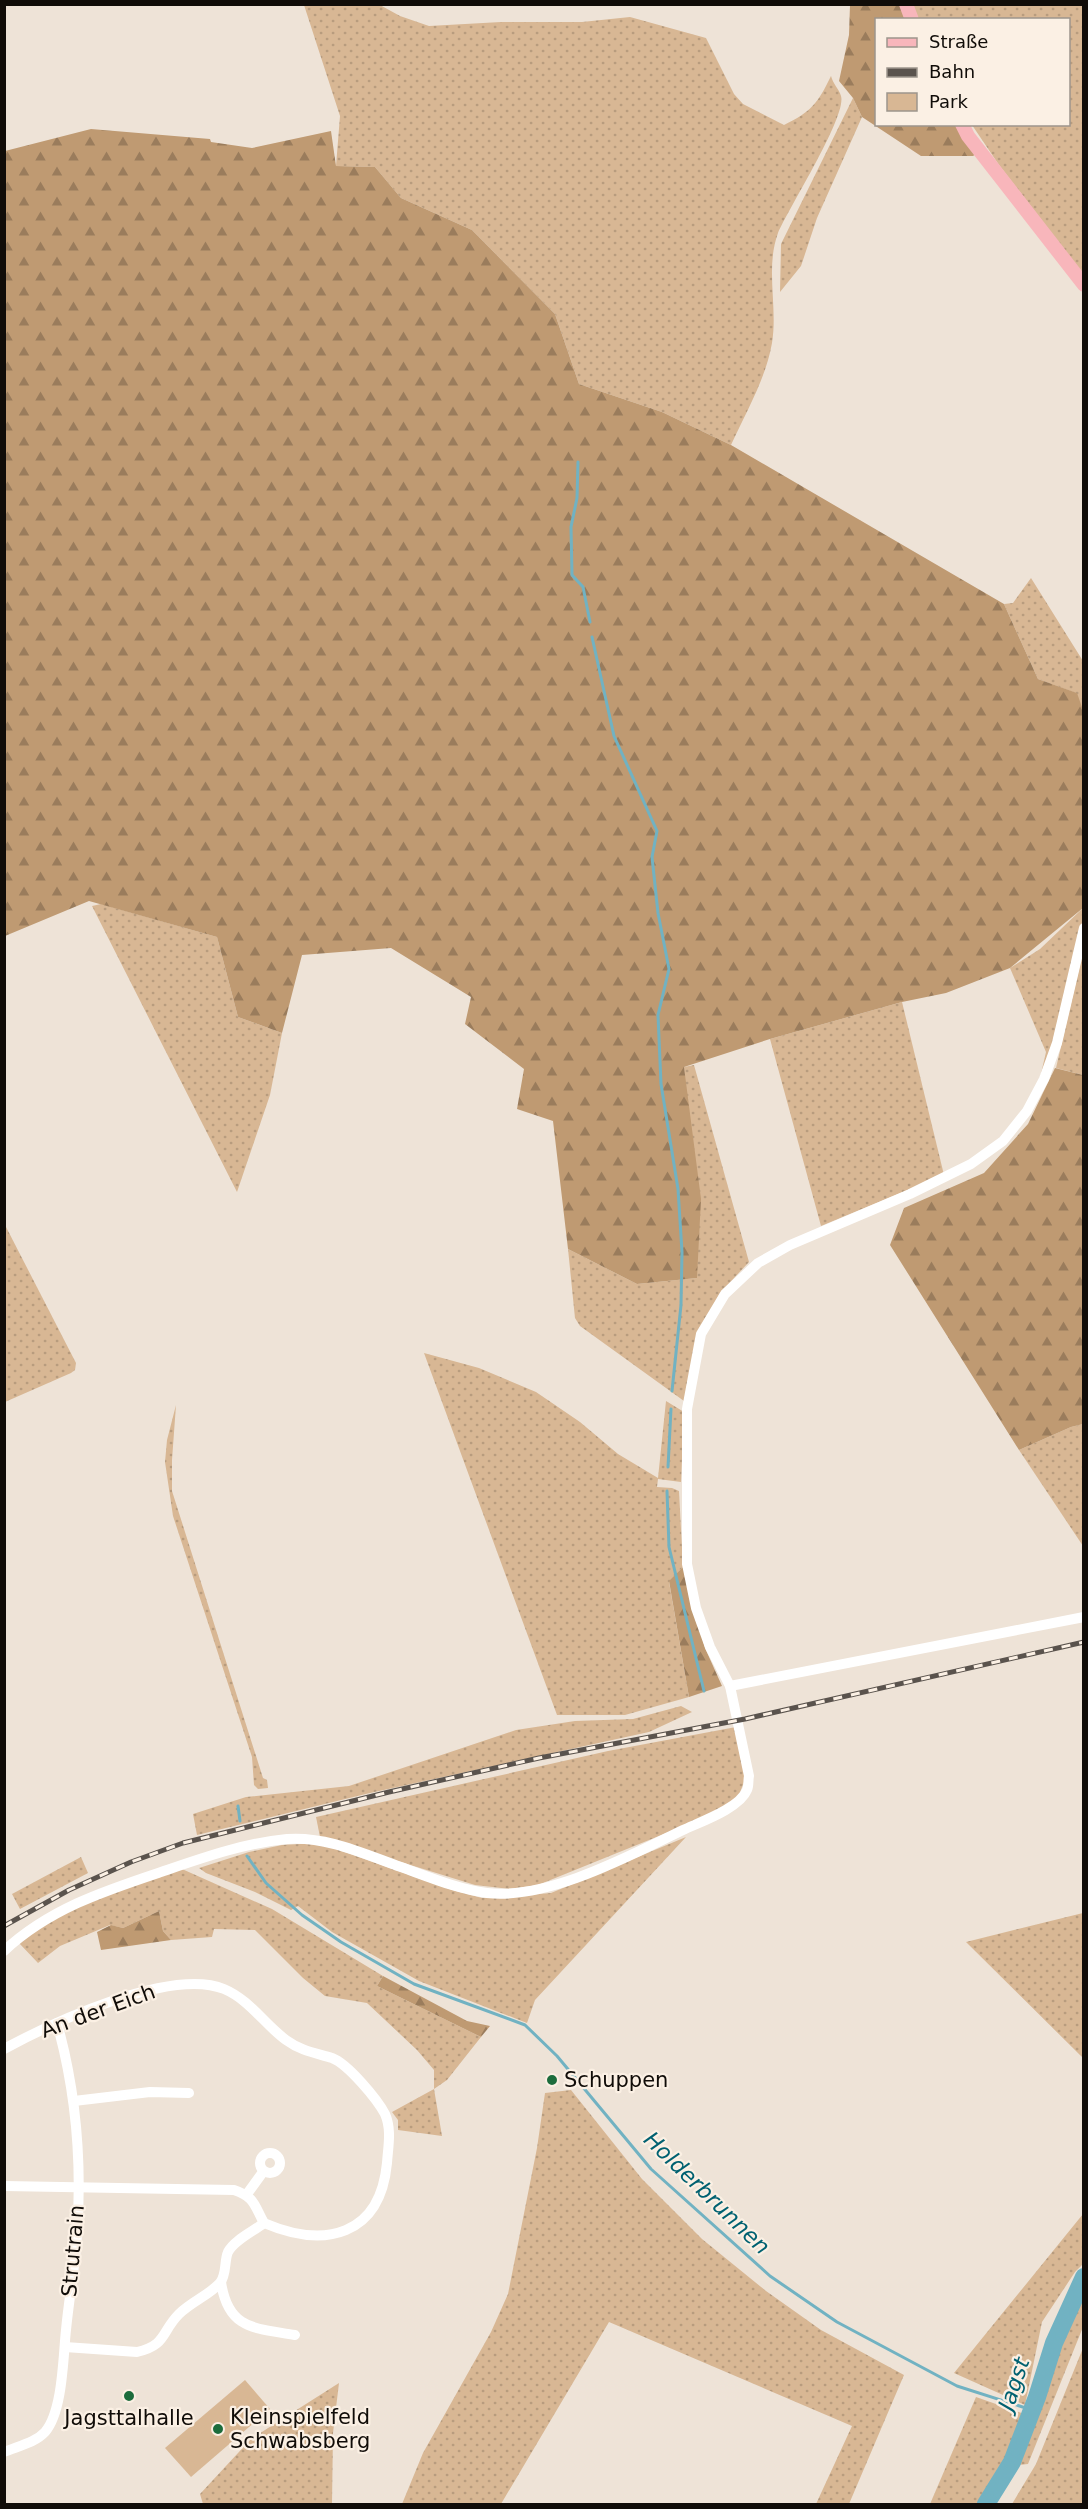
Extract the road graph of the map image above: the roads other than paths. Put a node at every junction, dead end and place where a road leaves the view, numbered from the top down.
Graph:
1 (963, 126) edge
2 (1083, 285) edge
3 (1083, 928) edge
4 (1083, 1617) edge
5 (730, 1686) junction
6 (4, 1950) edge
7 (57, 2023) junction
8 (4, 2049) edge
9 (189, 2093) dead end
10 (74, 2101) junction
11 (263, 2172) dead end
12 (4, 2186) edge
13 (78, 2186) junction
14 (247, 2194) junction
15 (262, 2218) junction
16 (220, 2282) junction
17 (295, 2335) dead end
18 (65, 2348) junction
19 (4, 2452) edge

1 - 2 main road
3 - 5 street
4 - 5 street
5 - 6 street
7 - 8 street, An der Eich
7 - 10 street, Strutrain
7 - 15 street, An der Eich
9 - 10 street
10 - 13 street, Strutrain
11 - 14 street
12 - 13 street
13 - 14 street
13 - 18 street, Strutrain
14 - 15 street
15 - 16 street
16 - 17 street
16 - 18 street
18 - 19 street, Strutrain

